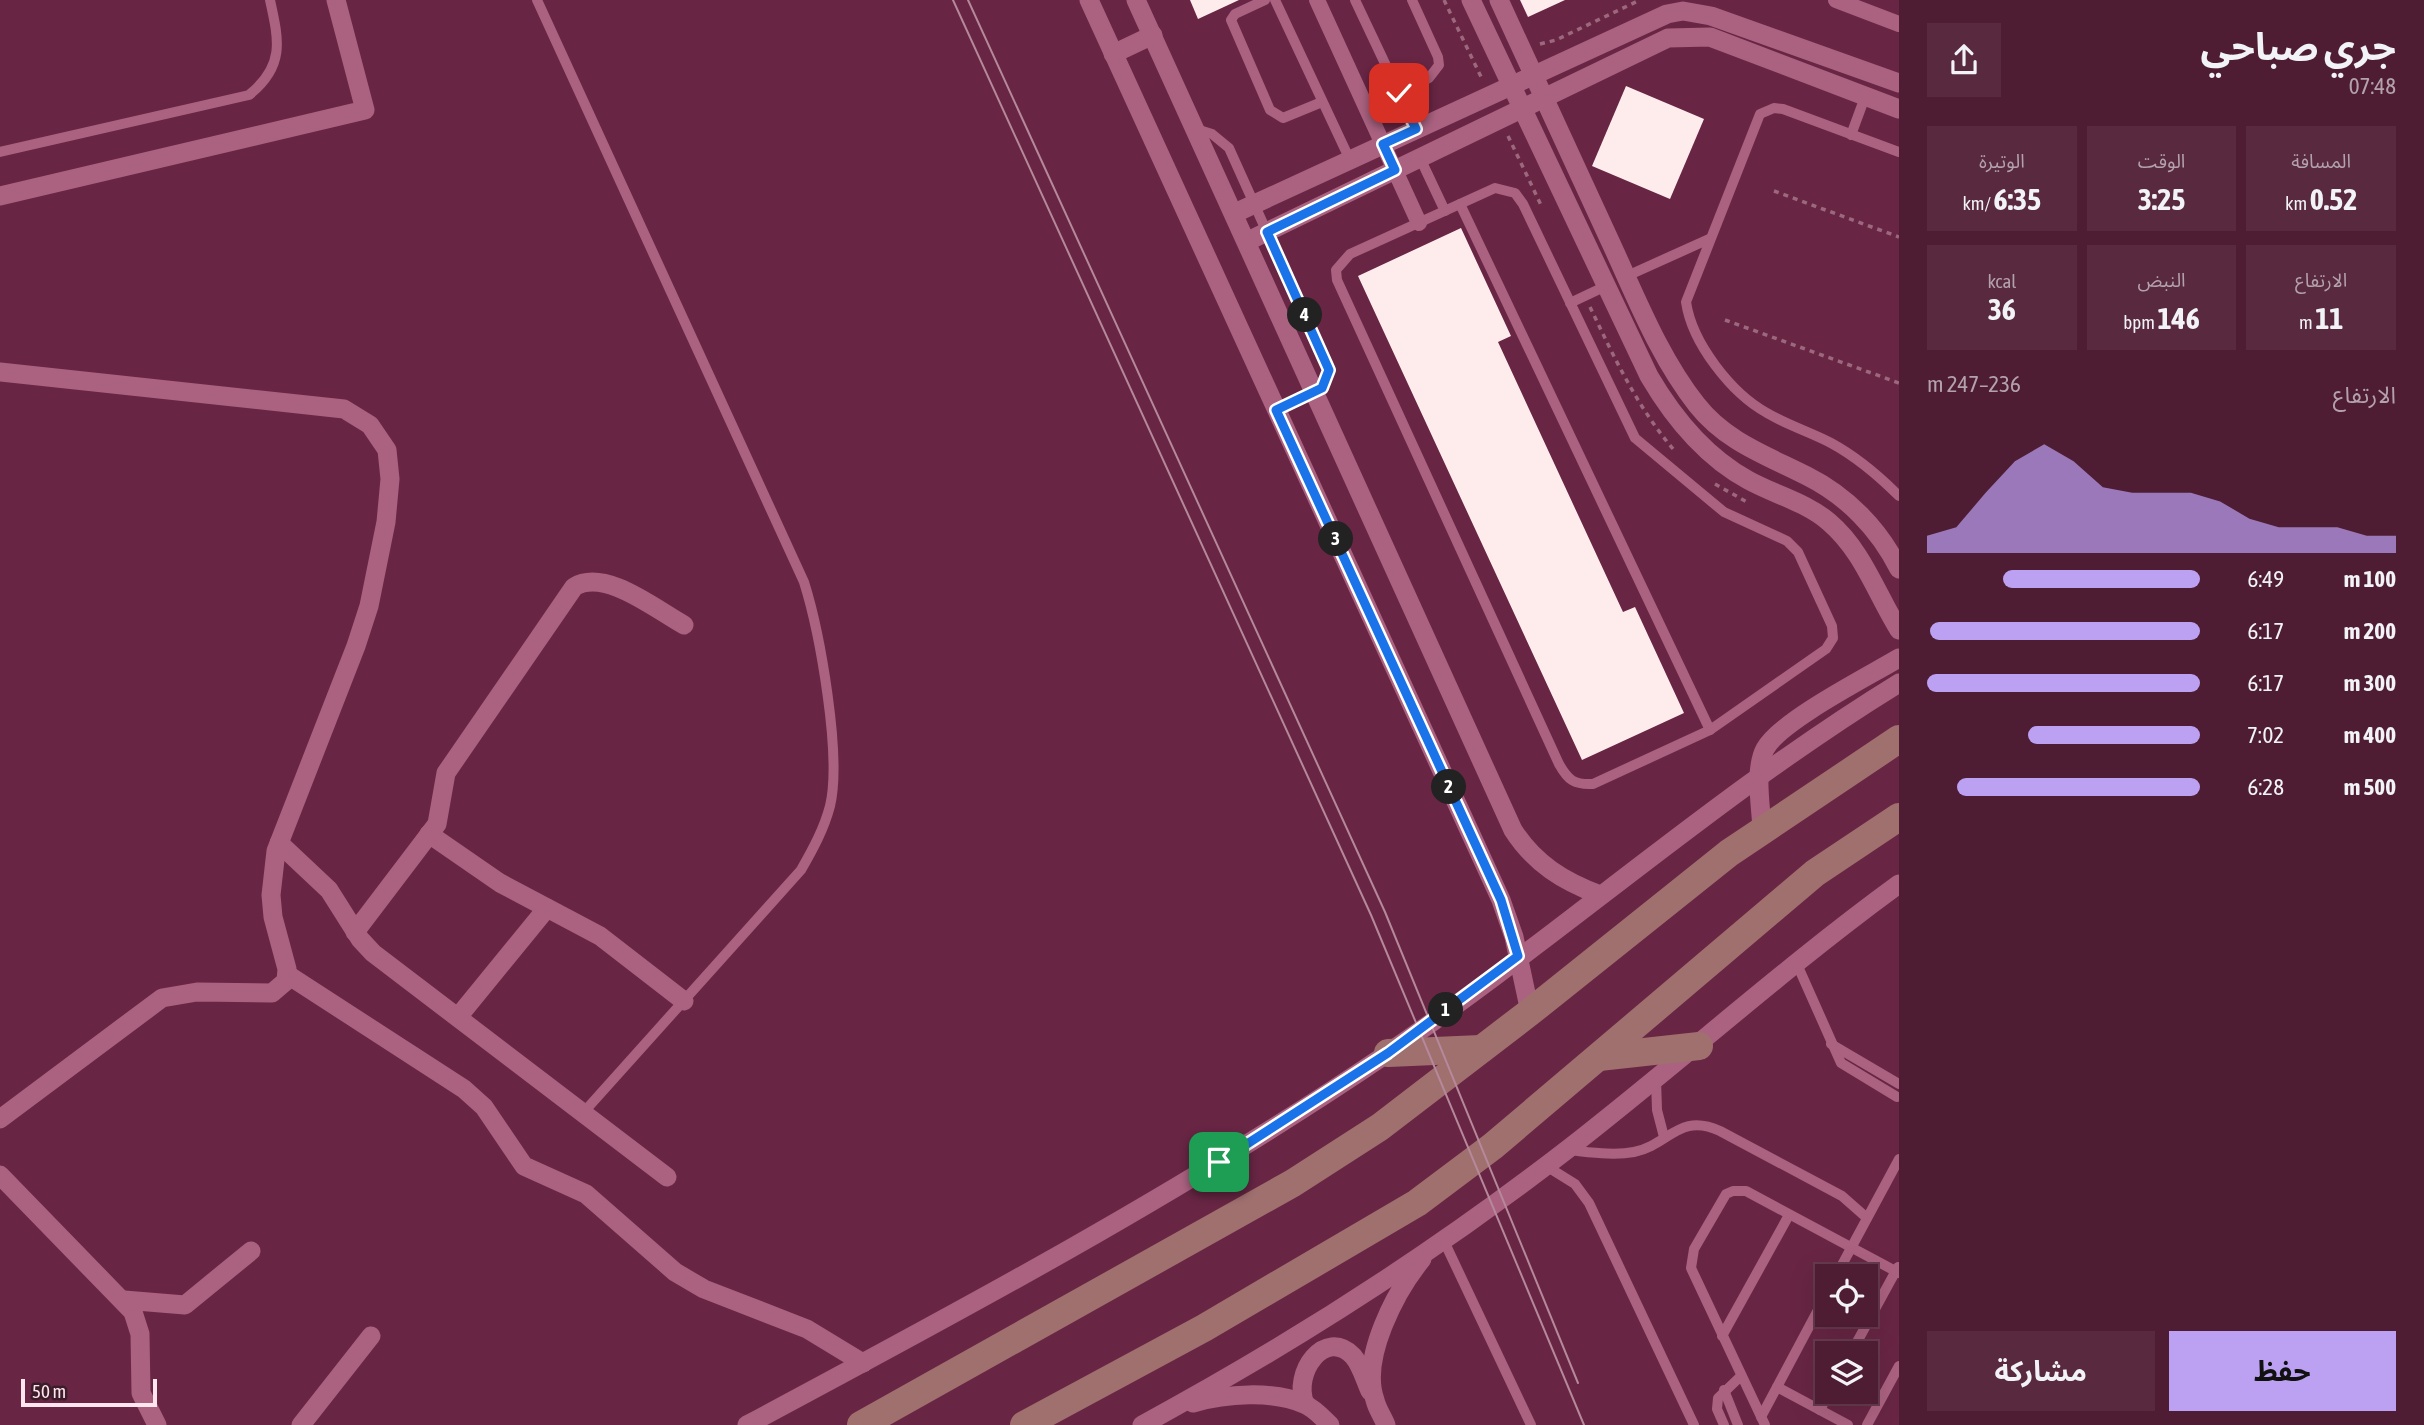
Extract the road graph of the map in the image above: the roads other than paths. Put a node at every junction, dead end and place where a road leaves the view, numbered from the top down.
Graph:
1 (270, 0) edge
2 (336, 0) edge
3 (537, 0) edge
4 (1089, 0) edge
5 (1136, 0) edge
6 (1265, 0) edge
7 (1275, 0) edge
8 (1317, 0) edge
9 (1355, 0) edge
10 (1412, 0) edge
11 (1471, 0) edge
12 (1499, 0) edge
13 (1836, 0) edge
14 (1899, 24) edge
15 (1153, 35) junction
16 (1113, 54) junction
17 (1533, 74) junction
18 (1899, 83) edge
19 (1510, 85) junction
20 (1399, 93) junction
21 (1865, 96) junction
22 (1544, 98) junction
23 (1322, 102) junction
24 (1521, 108) junction
25 (1899, 109) edge
26 (1196, 128) junction
27 (1416, 129) junction
28 (1850, 135) junction
29 (1383, 144) junction
30 (0, 152) edge
31 (1899, 152) edge
32 (1420, 158) junction
33 (1350, 160) junction
34 (1395, 170) junction
35 (0, 196) edge
36 (1255, 204) junction
37 (1460, 204) junction
38 (1445, 211) junction
39 (1235, 213) junction
40 (1419, 223) junction
41 (1267, 232) junction
42 (1709, 239) junction
43 (1248, 241) junction
44 (1627, 276) junction
45 (1606, 286) junction
46 (1570, 303) junction
47 (0, 372) edge
48 (1316, 391) junction
49 (1276, 410) junction
50 (1899, 496) edge
51 (1851, 506) junction
52 (1835, 527) junction
53 (1899, 569) edge
54 (684, 625) dead end
55 (1899, 630) edge
56 (1899, 658) edge
57 (1899, 682) edge
58 (1710, 730) junction
59 (1899, 739) edge
60 (1761, 773) junction
61 (1899, 817) edge
62 (1762, 830) junction
63 (429, 834) junction
64 (279, 843) junction
65 (1899, 884) edge
66 (1600, 895) junction
67 (547, 908) junction
68 (355, 932) junction
69 (1518, 956) junction
70 (1796, 962) junction
71 (288, 975) junction
72 (684, 1001) junction
73 (1530, 1012) junction
74 (458, 1017) junction
75 (1830, 1044) junction
76 (1699, 1046) junction
77 (1481, 1049) junction
78 (1388, 1053) junction
79 (1599, 1057) junction
80 (1656, 1080) junction
81 (1899, 1084) edge
82 (1897, 1097) edge
83 (583, 1113) junction
84 (0, 1119) edge
85 (1664, 1137) junction
86 (1567, 1150) junction
87 (1899, 1159) edge
88 (1546, 1166) junction
89 (0, 1175) edge
90 (667, 1177) dead end
91 (1789, 1215) junction
92 (1867, 1218) junction
93 (1443, 1239) junction
94 (1851, 1248) junction
95 (251, 1251) dead end
96 (1842, 1264) edge
97 (1898, 1270) edge
98 (124, 1300) junction
99 (1815, 1316) edge
100 (371, 1336) dead end
101 (1722, 1336) junction
102 (1858, 1341) edge
103 (863, 1363) junction
104 (1899, 1366) edge
105 (1741, 1376) junction
106 (1777, 1387) junction
107 (1724, 1390) junction
108 (1374, 1398) junction
109 (1305, 1404) junction
110 (1823, 1404) edge
111 (1820, 1410) junction
112 (1162, 1414) junction
113 (1763, 1421) edge
114 (157, 1425) edge
115 (301, 1425) edge
116 (747, 1425) edge
117 (861, 1425) edge
118 (1024, 1425) edge
119 (1142, 1425) edge
120 (1330, 1425) edge
121 (1387, 1425) edge
122 (1531, 1425) edge
123 (1694, 1425) edge
124 (1724, 1425) edge
125 (1738, 1425) edge
126 (1848, 1425) edge
127 (1867, 1425) edge

1 - 30 lane
2 - 35 street
3 - 72 lane
4 - 16 street
5 - 15 street
6 - 23 lane
7 - 23 lane
8 - 29 street
9 - 20 lane
10 - 20 lane
11 - 19 street
12 - 17 street
13 - 14 street
15 - 16 street
15 - 26 street
16 - 49 street
17 - 18 street
17 - 19 street
17 - 22 street
19 - 24 street
19 - 27 street
20 - 27 lane
21 - 22 street
21 - 25 street
21 - 28 lane
22 - 24 street
22 - 44 street
23 - 33 lane
24 - 32 street
24 - 45 street
26 - 36 lane
26 - 39 street
27 - 29 street
28 - 31 lane
28 - 42 lane
29 - 33 street
29 - 34 street
32 - 34 street
32 - 38 lane
33 - 36 street
34 - 40 street
34 - 41 street
36 - 39 street
36 - 41 lane
37 - 38 lane
37 - 46 lane
37 - 58 lane
38 - 40 lane
39 - 43 street
40 - 58 lane
41 - 43 street
41 - 48 lane
42 - 44 lane
42 - 50 lane
43 - 48 street
44 - 51 street
45 - 46 lane
45 - 52 street
46 - 58 lane
47 - 64 street
48 - 49 lane
48 - 66 street
49 - 69 street
51 - 52 street
51 - 53 street
52 - 55 street
54 - 63 street
56 - 60 street
57 - 60 street
59 - 62 main road
60 - 62 street
60 - 66 street
61 - 79 main road
62 - 73 main road
63 - 67 street
63 - 68 street
64 - 68 street
64 - 71 street
65 - 70 street
66 - 69 street
67 - 72 street
67 - 74 street
68 - 74 street
69 - 73 street
69 - 78 street
70 - 75 lane
70 - 76 street
71 - 84 street
71 - 103 street
72 - 83 lane
73 - 77 main road
74 - 83 street
75 - 81 lane
75 - 82 lane
76 - 79 main road
76 - 80 street
77 - 78 main road
77 - 117 main road
78 - 103 street
79 - 118 main road
80 - 85 lane
80 - 86 street
83 - 90 street
85 - 86 lane
85 - 92 lane
86 - 88 street
87 - 92 lane
88 - 93 street
88 - 123 lane
89 - 98 street
91 - 94 lane
91 - 101 lane
91 - 101 lane
92 - 94 lane
93 - 108 street
93 - 112 street
93 - 122 lane
94 - 96 lane
94 - 97 lane
95 - 98 street
97 - 102 lane
98 - 114 street
99 - 106 lane
100 - 115 street
101 - 105 lane
103 - 116 street
104 - 127 lane
105 - 107 lane
105 - 113 lane
106 - 111 lane
106 - 113 lane
107 - 124 lane
107 - 125 lane
108 - 109 street
108 - 121 street
109 - 112 street
109 - 120 street
110 - 111 lane
111 - 126 lane
112 - 119 street

